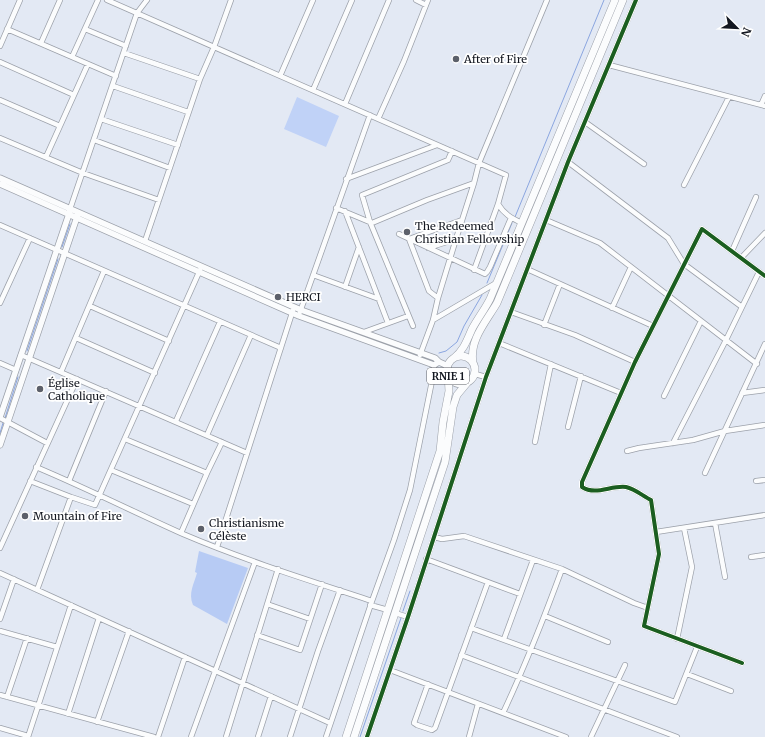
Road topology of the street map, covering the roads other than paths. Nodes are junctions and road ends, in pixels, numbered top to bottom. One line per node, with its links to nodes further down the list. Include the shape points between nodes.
1 (60, 0): 19 (street)
2 (98, 0): 18 (street)
3 (107, 0): 16 (street)
4 (147, 0): 16 (street)
5 (231, 0): 22 (street)
6 (313, 0): 29 (street)
7 (352, 0): 32 (street)
8 (389, 0): 37 (street)
9 (416, 0): 15 (street)
10 (547, 0): 53 (street)
11 (615, 0): 73 (highway, RNIE 1)
12 (623, 0): 50 (highway, RNIE 1)
13 (636, 0): 27 (street)
14 (18, 1): 17 (street)
15 (427, 2): 42 (street)
16 (137, 13): 21 (street); 22 (street)
17 (7, 29): 19 (street); 20 (street)
18 (85, 29): 21 (street); 24 (street)
19 (41, 43): 24 (street)
20 (0, 46)
21 (126, 46): 23 (street)
22 (214, 47): 29 (street); 30 (street)
23 (124, 53): 28 (street); 30 (street)
24 (72, 57): 26 (street)
25 (0, 62): 33 (street)
26 (88, 64): 28 (street); 33 (street)
27 (609, 65): 34 (street); 43 (street)
28 (116, 76): 31 (street)
29 (280, 76): 32 (street)
30 (200, 79): 39 (street)
31 (113, 86): 39 (street); 41 (street)
32 (313, 90): 37 (street)
33 (74, 95): 44 (street)
34 (729, 96): 38 (street); 61 (street)
35 (765, 96): 38 (street)
36 (0, 100): 44 (street)
37 (345, 104): 40 (street)
38 (763, 106)
39 (188, 112): 47 (street)
40 (370, 115): 42 (street); 58 (street)
41 (101, 119): 46 (street); 47 (street)
42 (378, 119): 48 (street)
43 (585, 122): 52 (street); 54 (street)
44 (60, 126): 51 (street)
45 (0, 138): 51 (street)
46 (94, 140): 55 (street); 56 (street)
47 (178, 145): 55 (street)
48 (437, 145): 49 (street); 58 (street)
49 (452, 151): 53 (street); 72 (street, via 448,160 362,194)
50 (558, 156): 52 (street); 134 (highway, RNIE 1, via 497,303 476,337 472,352)
51 (46, 158): 56 (street)
52 (568, 161): 71 (street); 88 (street, via 668,238)
53 (479, 163): 60 (street); 64 (street, via 506,175)
54 (644, 164)
55 (170, 168): 63 (street)
56 (83, 173): 63 (street); 67 (street)
57 (0, 178): 67 (street)
58 (346, 179): 65 (street)
59 (0, 184): 67 (street)
60 (474, 184): 70 (street); 72 (street)
61 (684, 185)
62 (756, 197): 84 (street)
63 (159, 200): 80 (street)
64 (498, 204): 69 (street); 92 (street)
65 (336, 208): 66 (street); 95 (street)
66 (345, 211): 72 (street); 81 (street)
67 (69, 212): 68 (street); 83 (street)
68 (78, 215): 80 (street); 85 (street); 90 (street)
69 (511, 218): 73 (street); 92 (street, via 487,272 485,274)
70 (462, 220): 78 (street); 79 (street)
71 (546, 220): 89 (street, via 600,243); 91 (street)
72 (370, 222): 111 (street)
73 (522, 223): 97 (highway, RNIE 1)
74 (0, 225): 77 (street)
75 (765, 233): 87 (street)
76 (398, 234): 78 (street)
77 (30, 238): 83 (street); 103 (street)
78 (409, 239): 82 (street); 101 (street, via 429,290)
79 (456, 239): 82 (street); 86 (street)
80 (145, 241): 90 (street)
81 (359, 247): 99 (street); 102 (street)
82 (428, 248): 86 (street)
83 (56, 250): 85 (street); 127 (street)
84 (732, 251): 87 (street); 88 (street, via 702,229)
85 (65, 254): 93 (street); 129 (street)
86 (450, 258): 92 (street); 101 (street)
87 (740, 258): 94 (street)
88 (684, 264): 100 (street); 106 (street)
89 (632, 267): 100 (street); 107 (street)
90 (201, 269): 105 (street); 108 (street)
91 (527, 269): 98 (street); 109 (street)
92 (474, 270)
93 (104, 271): 104 (street); 105 (street)
94 (759, 272): 96 (street); 106 (street)
95 (313, 275): 99 (street); 110 (street)
96 (765, 276)
97 (497, 282): 112 (street); 130 (highway, RNIE 1, via 465,346)
98 (560, 284): 107 (street); 116 (street)
99 (345, 286): 102 (street)
100 (668, 295): 113 (street); 118 (street)
101 (438, 298): 112 (street)
102 (379, 299): 115 (street)
103 (0, 303)
104 (90, 306): 121 (street); 123 (street)
105 (184, 306): 114 (street); 123 (street)
106 (742, 307): 122 (street)
107 (612, 308): 118 (street)
108 (293, 310): 110 (street); 126 (street)
109 (511, 312): 116 (street); 124 (street)
110 (300, 313): 119 (street); 128 (street)
111 (408, 316): 115 (street); 117 (street)
112 (433, 320): 128 (street)
113 (701, 321): 122 (street); 151 (street)
114 (220, 322): 120 (street); 155 (street)
115 (388, 323): 119 (street)
116 (544, 325): 131 (street, via 575,335)
117 (413, 326)
118 (653, 326): 131 (street)
119 (364, 332): 128 (street)
120 (251, 335): 126 (street); 160 (street)
121 (76, 338): 139 (street); 140 (street)
122 (726, 340): 136 (street); 165 (street)
123 (169, 341): 140 (street)
124 (499, 343): 135 (street); 144 (street)
125 (765, 344): 136 (street)
126 (281, 348): 168 (street)
127 (21, 355): 129 (street); 138 (street)
128 (420, 356): 133 (street)
129 (29, 358): 139 (street); 156 (street)
130 (454, 358): 134 (highway, RNIE 1, via 464,357); 137 (highway, RNIE 1)
131 (635, 362): 149 (street)
132 (0, 363): 138 (street)
133 (436, 363): 137 (street); 203 (street, via 410,490)
134 (473, 363): 142 (highway, RNIE 1)
135 (551, 364): 143 (street); 164 (street)
136 (757, 364): 150 (street)
137 (448, 366): 141 (highway, RNIE 1)
138 (16, 370): 152 (street)
139 (61, 372): 145 (street)
140 (155, 372): 153 (street)
141 (448, 374): 146 (highway, RNIE 1, via 456,383); 207 (highway, RNIE 1, via 449,391 440,451)
142 (475, 374): 144 (street); 146 (highway, RNIE 1)
143 (580, 376): 149 (street); 158 (street)
144 (486, 377): 185 (street)
145 (77, 379): 148 (street); 162 (street)
146 (467, 383): 207 (highway, RNIE 1, via 457,395 453,407 445,462)
147 (765, 390): 150 (street)
148 (106, 391): 153 (street); 175 (street)
149 (621, 393): 183 (street, via 585,474 582,487 596,491 624,487 651,500)
150 (742, 393): 159 (street)
151 (664, 396)
152 (2, 404): 154 (street)
153 (140, 406): 155 (street); 161 (street)
154 (0, 418): 156 (street)
155 (176, 421): 160 (street)
156 (8, 422): 162 (street); 166 (street)
157 (765, 424): 159 (street)
158 (568, 427)
159 (725, 431): 165 (street); 172 (street)
160 (207, 435): 163 (street)
161 (125, 439): 170 (street); 171 (street)
162 (47, 442): 169 (street)
163 (222, 442): 168 (street); 171 (street)
164 (535, 442)
165 (673, 443): 167 (street)
166 (0, 444)
167 (627, 451)
168 (247, 453): 186 (street)
169 (36, 468): 174 (street); 175 (street)
170 (111, 470): 177 (street); 179 (street)
171 (207, 473): 179 (street)
172 (705, 473)
173 (765, 480): 176 (street)
174 (30, 481): 178 (street); 187 (street)
175 (69, 481): 177 (street)
176 (756, 482)
177 (100, 495): 178 (street, via 96,505); 184 (street)
178 (71, 497): 200 (street)
179 (193, 504): 184 (street)
180 (765, 515): 181 (street)
181 (715, 523): 182 (street); 196 (street)
182 (684, 528): 183 (street); 219 (street, via 692,567)
183 (656, 532): 206 (street, via 659,554)
184 (181, 533): 186 (street)
185 (434, 537): 190 (street); 191 (street, via 442,539 464,536)
186 (217, 547): 192 (street)
187 (0, 548)
188 (765, 555): 189 (street)
189 (751, 558)
190 (426, 559): 198 (street); 209 (street)
191 (533, 560): 194 (street); 202 (street)
192 (255, 562): 193 (street); 228 (street)
193 (278, 569): 199 (street); 204 (street)
194 (562, 569): 206 (street); 208 (street)
195 (0, 573): 197 (street)
196 (724, 577)
197 (14, 579): 200 (street); 212 (street)
198 (488, 582): 202 (street); 213 (street)
199 (322, 584): 201 (street); 211 (street)
200 (37, 590): 205 (street)
201 (340, 590): 203 (street); 242 (street)
202 (520, 594): 218 (street)
203 (371, 603): 207 (street); 247 (street)
204 (267, 604): 211 (street); 216 (street)
205 (71, 605): 210 (street); 221 (street)
206 (648, 608): 219 (street, via 644,626)
207 (392, 612): 209 (street); 257 (highway, RNIE 1); 258 (highway, RNIE 1)
208 (545, 616): 220 (street); 223 (street)
209 (408, 617): 229 (street)
210 (99, 618): 215 (street); 245 (street)
211 (310, 618): 216 (street, via 300,650)
212 (0, 619)
213 (471, 628): 218 (street); 224 (street)
214 (0, 631): 217 (street)
215 (129, 631): 225 (street); 246 (street)
216 (257, 635): 233 (street)
217 (26, 638): 221 (street); 239 (street)
218 (504, 639): 223 (street)
219 (678, 639): 222 (street)
220 (608, 642)
221 (57, 647): 241 (street)
222 (698, 647): 226 (street); 230 (street)
223 (531, 649): 231 (street); 232 (street)
224 (461, 655): 231 (street); 236 (street)
225 (185, 657): 228 (street); 251 (street)
226 (742, 663)
227 (625, 665): 232 (street)
228 (215, 670): 233 (street); 252 (street)
229 (390, 670): 234 (street); 259 (street)
230 (686, 674): 232 (street, via 675,702); 235 (street)
231 (520, 677): 243 (street); 244 (street)
232 (618, 681): 243 (street)
233 (242, 683): 238 (street); 253 (street)
234 (428, 684): 236 (street); 236 (street, via 414,723 417,725 430,730 435,728)
235 (731, 690)
236 (447, 692): 240 (street)
237 (0, 695): 239 (street)
238 (271, 696): 242 (street); 254 (street)
239 (7, 697): 241 (street)
240 (478, 704): 244 (street); 260 (street)
241 (38, 706): 245 (street); 249 (street)
242 (299, 709): 247 (street); 255 (street)
243 (604, 710): 262 (street); 263 (street)
244 (503, 713): 261 (street)
245 (68, 714): 246 (street)
246 (97, 722): 250 (street)
247 (330, 723): 256 (street)
248 (0, 728): 249 (street)
249 (28, 736)
250 (154, 737)
251 (158, 737)
252 (191, 737)
253 (226, 737)
254 (258, 737)
255 (290, 737)
256 (326, 737)
257 (346, 737)
258 (354, 737)
259 (367, 737)
260 (468, 737)
261 (566, 737)
262 (591, 737)
263 (677, 737)

